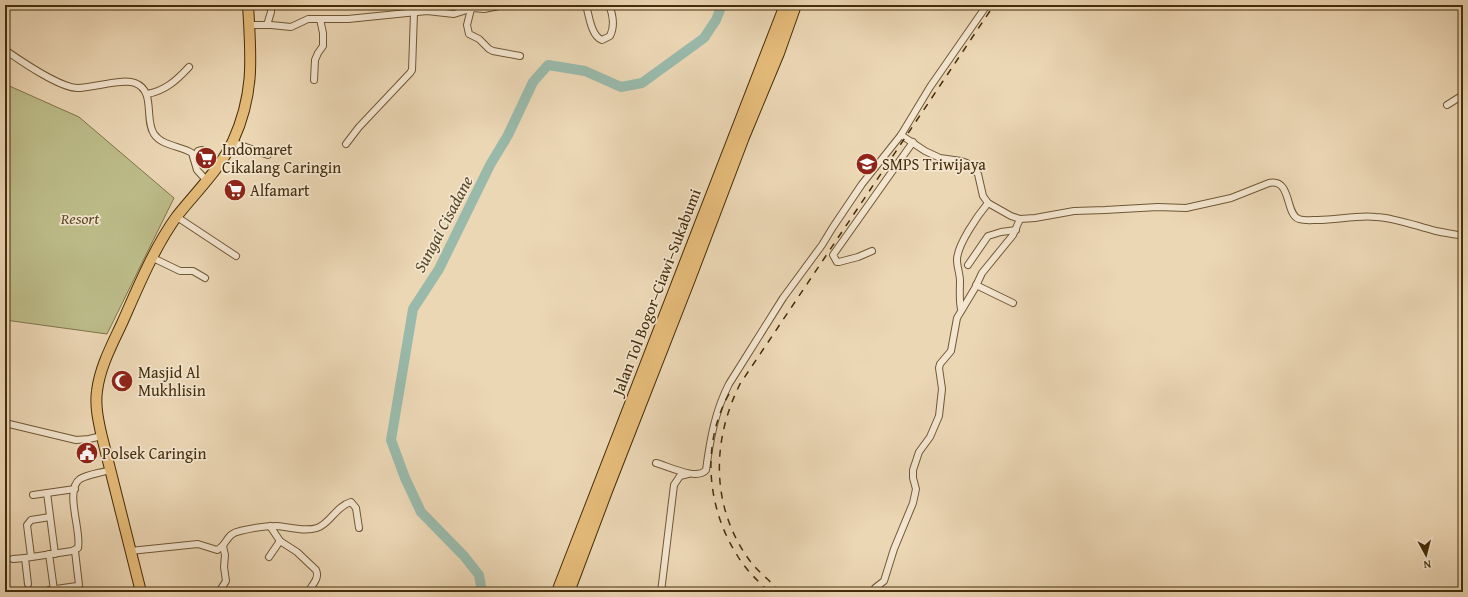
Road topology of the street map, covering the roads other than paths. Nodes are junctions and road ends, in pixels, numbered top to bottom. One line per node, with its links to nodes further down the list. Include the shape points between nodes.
1 (248, 5): 12 (highway)
2 (271, 5): 13 (street)
3 (504, 5): 9 (street, via 484,9)
4 (586, 5): 5 (street, via 594,32 602,40 610,36 612,29 613,17)
5 (609, 5)
6 (786, 5): 65 (highway, Jalan Tol Bogor–Ciawi–Sukabumi)
7 (796, 5): 66 (highway, Jalan Tol Bogor–Ciawi–Sukabumi)
8 (987, 5): 21 (street)
9 (471, 8): 10 (street, via 454,14); 15 (street, via 467,25 469,34 493,51)
10 (414, 12): 11 (street, via 348,19); 24 (street, via 412,70 358,127)
11 (320, 19): 13 (street, via 306,20 291,27); 17 (street, via 323,46 315,60)
12 (249, 25): 13 (street); 22 (highway, via 251,60 248,95)
13 (267, 25)
14 (5, 50): 18 (street, via 34,69 70,87 127,82 138,85)
15 (520, 56)
16 (189, 67): 18 (street, via 167,87)
17 (314, 80)
18 (147, 94): 27 (street, via 154,134 162,141 190,152)
19 (1463, 95): 20 (street)
20 (1446, 105)
21 (900, 135): 23 (street); 46 (street, via 862,184 783,298 729,384 715,420 705,472)
22 (232, 142): 26 (street); 28 (highway)
23 (913, 142): 29 (street, via 940,158 961,161 970,166 978,174); 34 (street, via 833,255 839,262)
24 (346, 144)
25 (202, 150): 27 (street, via 198,151)
26 (268, 155)
27 (194, 158): 28 (street, via 197,170)
28 (207, 180): 30 (highway)
29 (988, 204): 31 (street); 41 (street, via 961,245 958,254 959,296)
30 (177, 217): 35 (street); 36 (highway)
31 (1020, 218): 32 (street); 33 (street, via 1074,211 1186,208 1231,198 1275,182 1282,187 1293,215 1301,220 1377,217)
32 (1016, 230): 37 (street, via 988,236); 39 (street)
33 (1463, 236)
34 (872, 251)
35 (236, 256)
36 (153, 258): 38 (street, via 180,271 193,271); 43 (highway, via 100,375 96,402)
37 (968, 265)
38 (205, 278)
39 (976, 285): 40 (street); 41 (street)
40 (1013, 303)
41 (962, 309): 68 (street, via 956,321 951,351 939,368 942,389 939,416 930,437 919,452 913,470 916,489 913,503 885,579)
42 (5, 423): 43 (street, via 76,440)
43 (102, 436): 45 (highway)
44 (656, 463): 46 (street)
45 (110, 470): 47 (street, via 82,478); 56 (highway)
46 (688, 474): 67 (street, via 680,476 674,485)
47 (75, 489): 48 (street); 55 (street, via 74,509 79,544)
48 (47, 493): 49 (street); 50 (street)
49 (34, 495)
50 (50, 517): 57 (street); 58 (street, via 31,520 27,525)
51 (270, 526): 52 (street, via 317,528 343,505 351,502 356,508); 53 (street); 54 (street, via 235,532 228,537)
52 (359, 528)
53 (280, 541): 59 (street); 64 (street, via 297,552 316,570 317,577)
54 (223, 546): 56 (street, via 215,550 195,544); 63 (street, via 226,581)
55 (75, 551): 57 (street); 57 (street, via 78,585 52,590)
56 (130, 551): 62 (highway)
57 (52, 554): 58 (street)
58 (28, 557): 60 (street); 61 (street)
59 (269, 557)
60 (13, 559)
61 (28, 584)
62 (141, 592)
63 (219, 592)
64 (308, 592)
65 (558, 592)
66 (568, 592)
67 (661, 592)
68 (874, 592)

